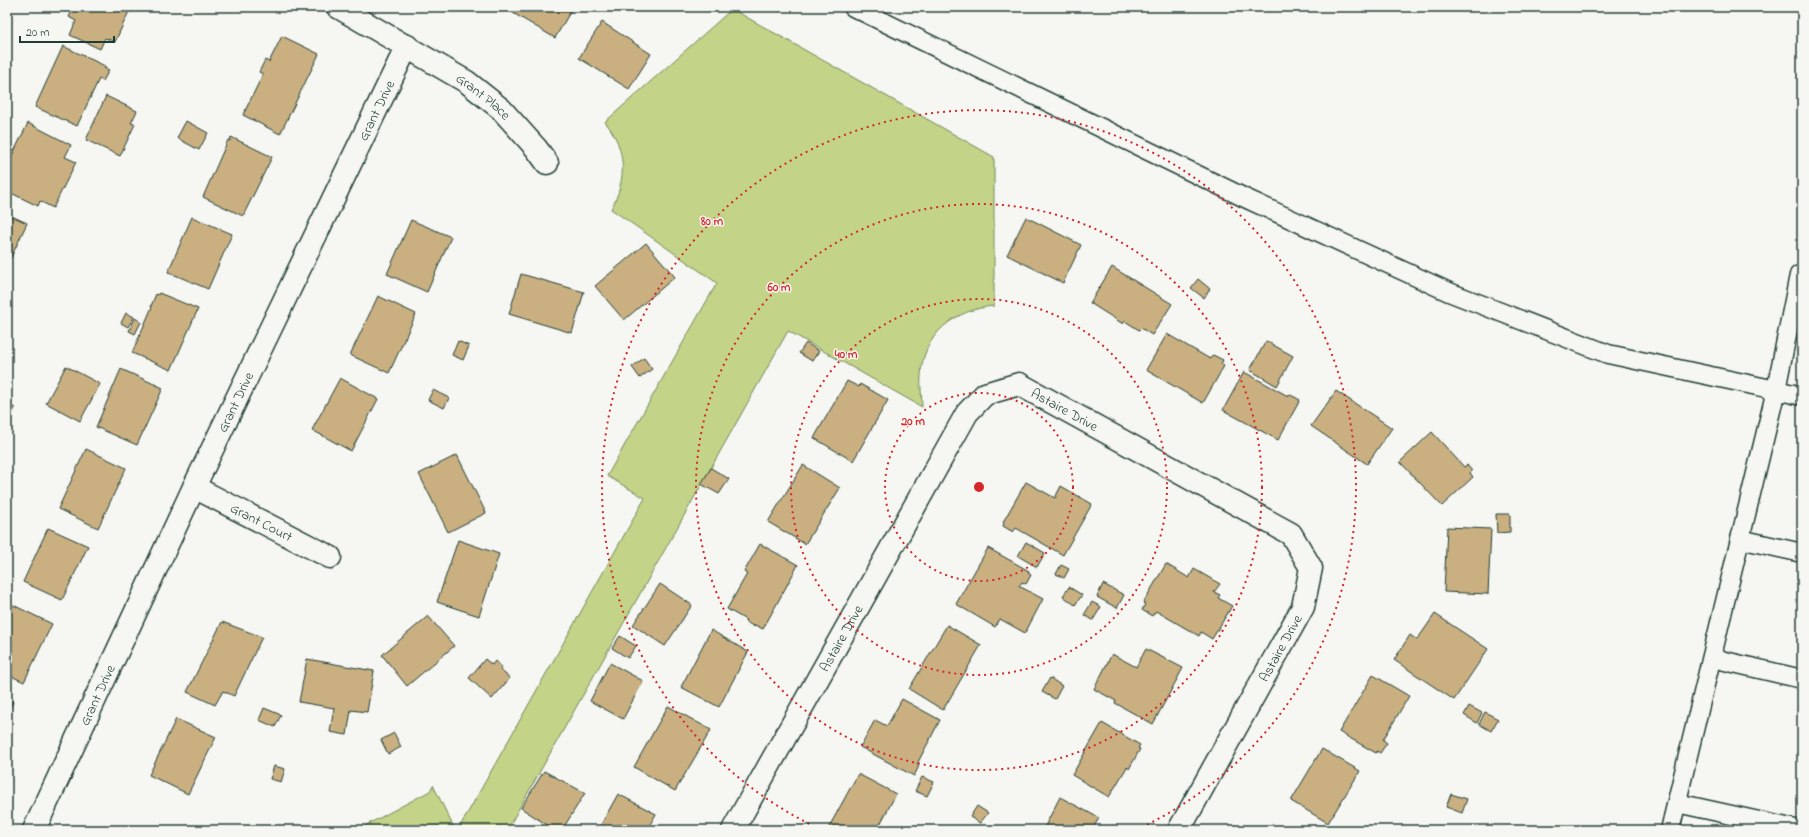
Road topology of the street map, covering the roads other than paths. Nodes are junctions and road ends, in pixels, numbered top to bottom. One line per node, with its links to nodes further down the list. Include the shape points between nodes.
1 (338, 7): 3 (street)
2 (853, 7): 6 (lane, via 1245,198 1449,292 1608,354)
3 (406, 46): 4 (street, Grant Place, via 467,82 501,109); 8 (street, Grant Drive)
4 (547, 163)
5 (1802, 276): 6 (lane, via 1799,275)
6 (1776, 390): 7 (lane); 9 (lane)
7 (1802, 396)
8 (194, 487): 11 (street, Grant Court); 15 (street, Grant Drive)
9 (1740, 539): 10 (lane); 12 (lane)
10 (1802, 553)
11 (330, 557)
12 (1712, 658): 13 (lane); 14 (lane)
13 (1802, 679)
14 (1677, 803): 18 (lane); 19 (lane)
15 (34, 830)
16 (733, 830): 17 (street, Astaire Drive, via 967,413 985,394 1019,384 1291,534 1311,568 1303,607)
17 (1180, 830)
18 (1670, 830)
19 (1800, 830)

